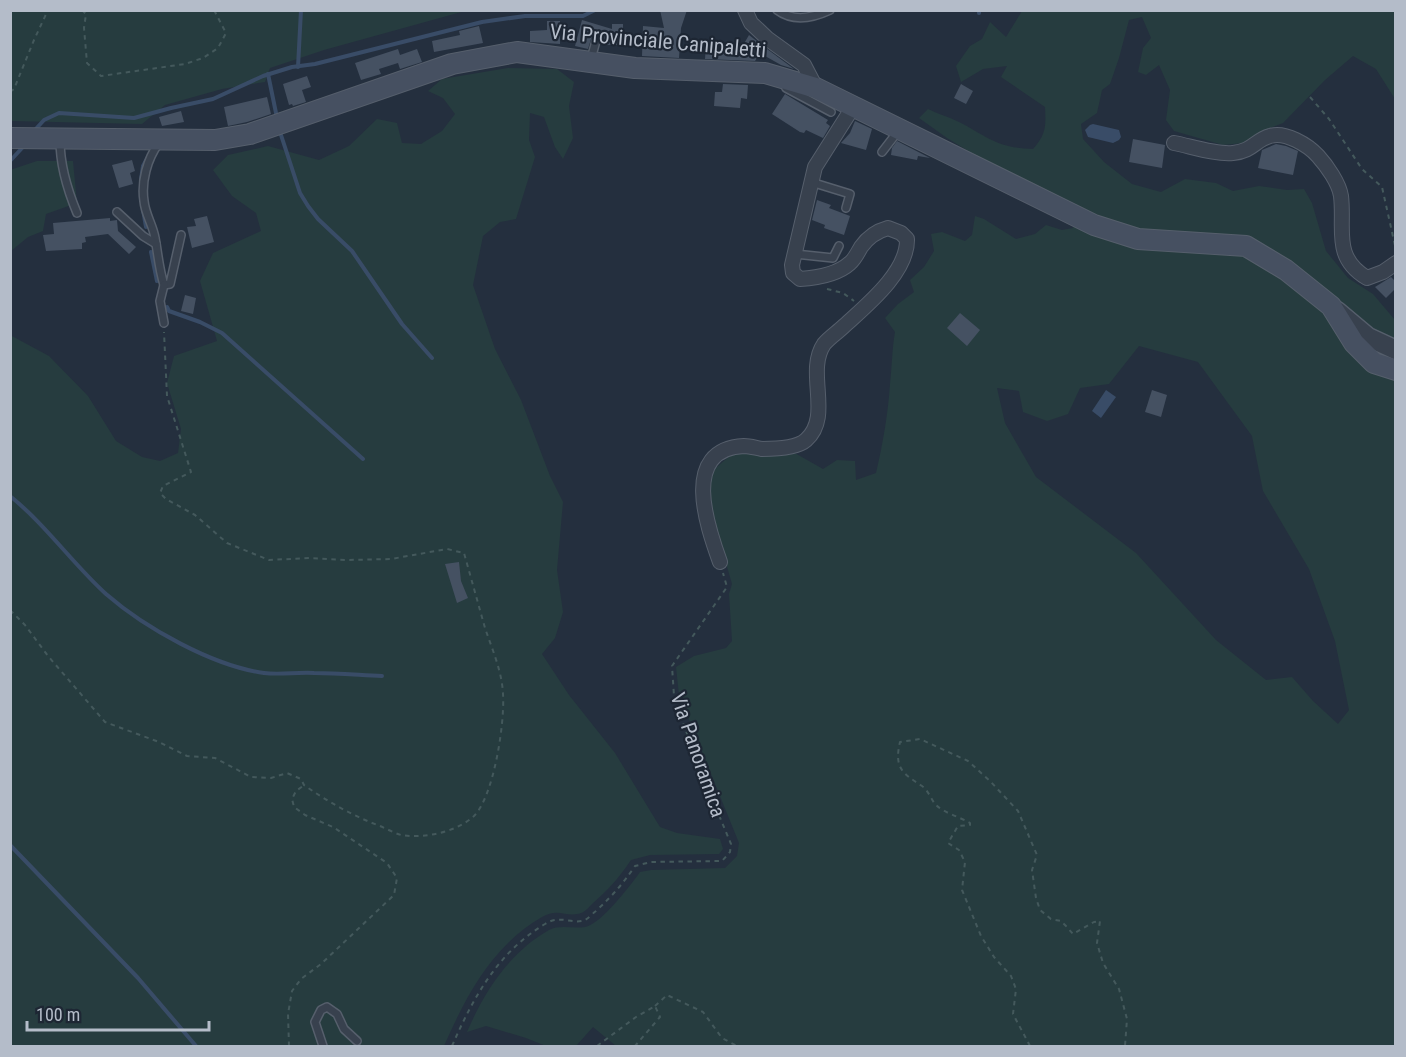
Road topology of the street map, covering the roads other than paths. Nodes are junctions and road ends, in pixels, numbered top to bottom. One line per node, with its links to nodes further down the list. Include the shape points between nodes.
1 (745, 10): 7 (street, via 751,23 768,39 804,65)
2 (777, 10): 3 (lane, via 795,17 816,17)
3 (830, 10)
4 (596, 41): 5 (lane)
5 (590, 62): 6 (main road, Via Provinciale Canipaletti, via 635,68); 14 (main road, Via Provinciale Canipaletti, via 517,52 452,64 250,134 215,140)
6 (756, 72): 7 (main road, Via Provinciale Canipaletti); 9 (lane)
7 (816, 88): 8 (main road, Via Provinciale Canipaletti)
8 (853, 107): 11 (main road, Via Provinciale Canipaletti); 17 (street, via 815,167)
9 (831, 112)
10 (10, 130): 13 (street)
11 (900, 130): 16 (lane); 27 (main road, Via Provinciale Canipaletti, via 1094,225 1138,239 1246,246 1286,270)
12 (10, 138): 13 (main road, Via Provinciale Canipaletti)
13 (51, 138): 14 (main road, Via Provinciale Canipaletti); 20 (lane)
14 (161, 139): 22 (lane, via 145,174 144,202)
15 (1174, 143): 25 (street, via 1229,153 1246,151 1270,135 1294,138 1318,155 1341,194 1343,252 1356,272 1366,278)
16 (882, 152)
17 (811, 182): 18 (lane, via 850,194); 24 (street)
18 (846, 208)
19 (117, 212): 22 (lane)
20 (77, 213)
21 (182, 235): 26 (lane, via 170,284)
22 (156, 244): 26 (lane)
23 (839, 246): 24 (lane, via 833,258)
24 (795, 254): 31 (street, via 793,273 800,279 810,279 840,270 878,231 888,228 907,239 907,249 894,274 819,352 818,411 814,430 805,441 794,446 727,450 714,458 705,471 704,504)
25 (1395, 263)
26 (164, 285): 28 (lane, via 160,301)
27 (1331, 306): 29 (street, via 1368,337); 30 (main road, Via Provinciale Canipaletti, via 1354,343 1374,363)
28 (164, 323)
29 (1395, 350)
30 (1395, 370)
31 (720, 562)
32 (357, 1041): 33 (lane, via 327,1007 315,1022)
33 (323, 1047)

